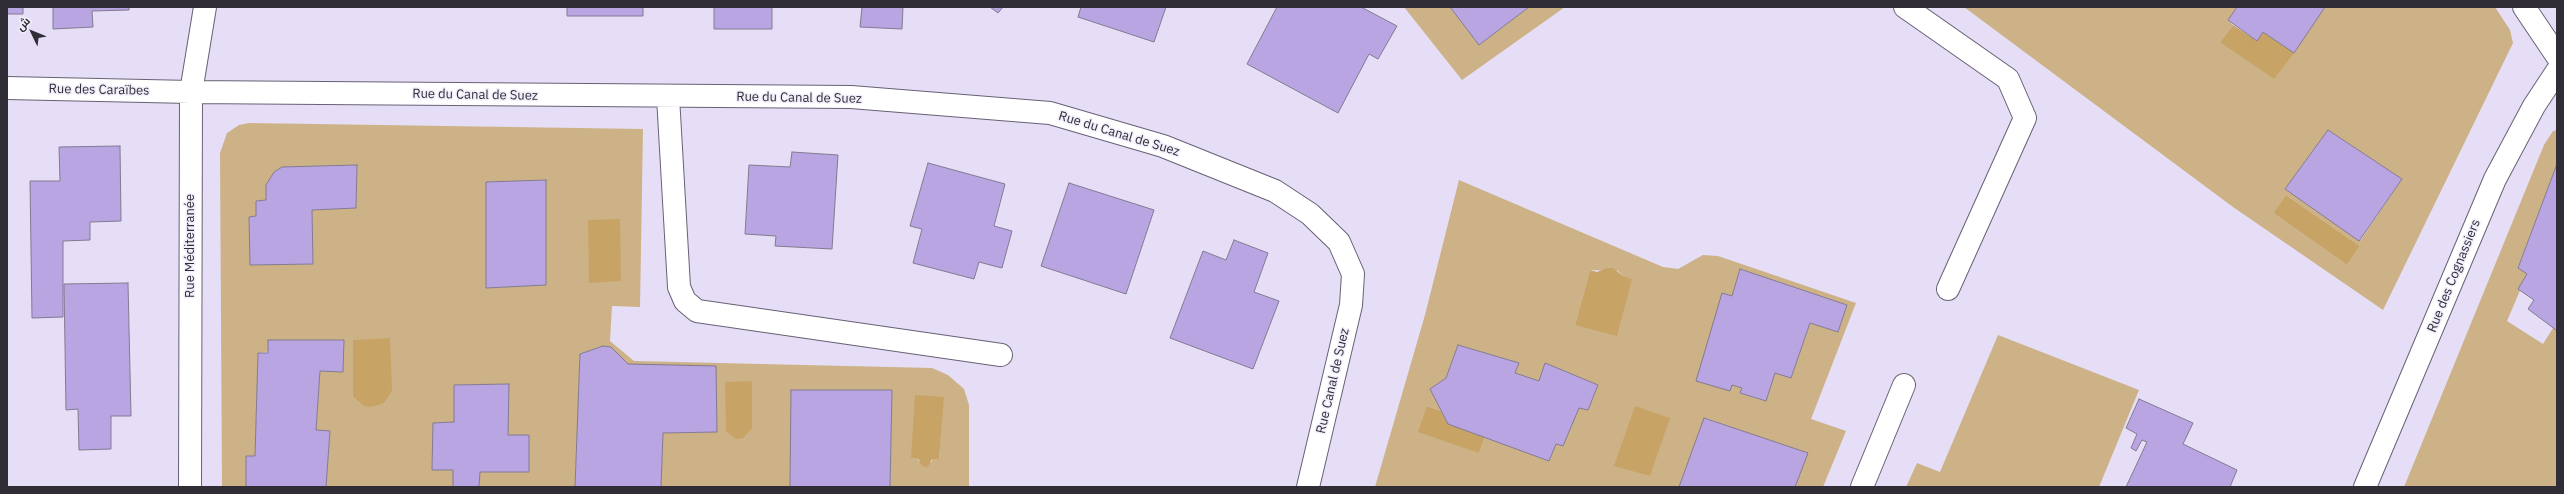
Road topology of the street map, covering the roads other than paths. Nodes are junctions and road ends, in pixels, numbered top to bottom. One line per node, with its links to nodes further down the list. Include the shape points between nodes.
1 (205, 7): 7 (street, Rue Méditerranée)
2 (1904, 7): 10 (street, via 2008,79 2026,118)
3 (2524, 7): 4 (street)
4 (2557, 56)
5 (2557, 71): 16 (street, Rue des Cognassiers, via 2534,106 2495,179)
6 (7, 88): 7 (street, Rue des Caraïbes)
7 (191, 92): 8 (street, Rue du Canal de Suez); 13 (street, Rue Méditerranée)
8 (668, 97): 9 (street, Rue du Canal de Suez, via 851,97 1050,113 1163,146 1276,191 1310,214 1339,242); 11 (street, via 679,287 685,301 697,311)
9 (1353, 274): 14 (street, Rue Canal de Suez, via 1351,305)
10 (1948, 289)
11 (1001, 355)
12 (1904, 385): 15 (street)
13 (190, 487)
14 (1308, 487)
15 (1862, 487)
16 (2364, 487)

